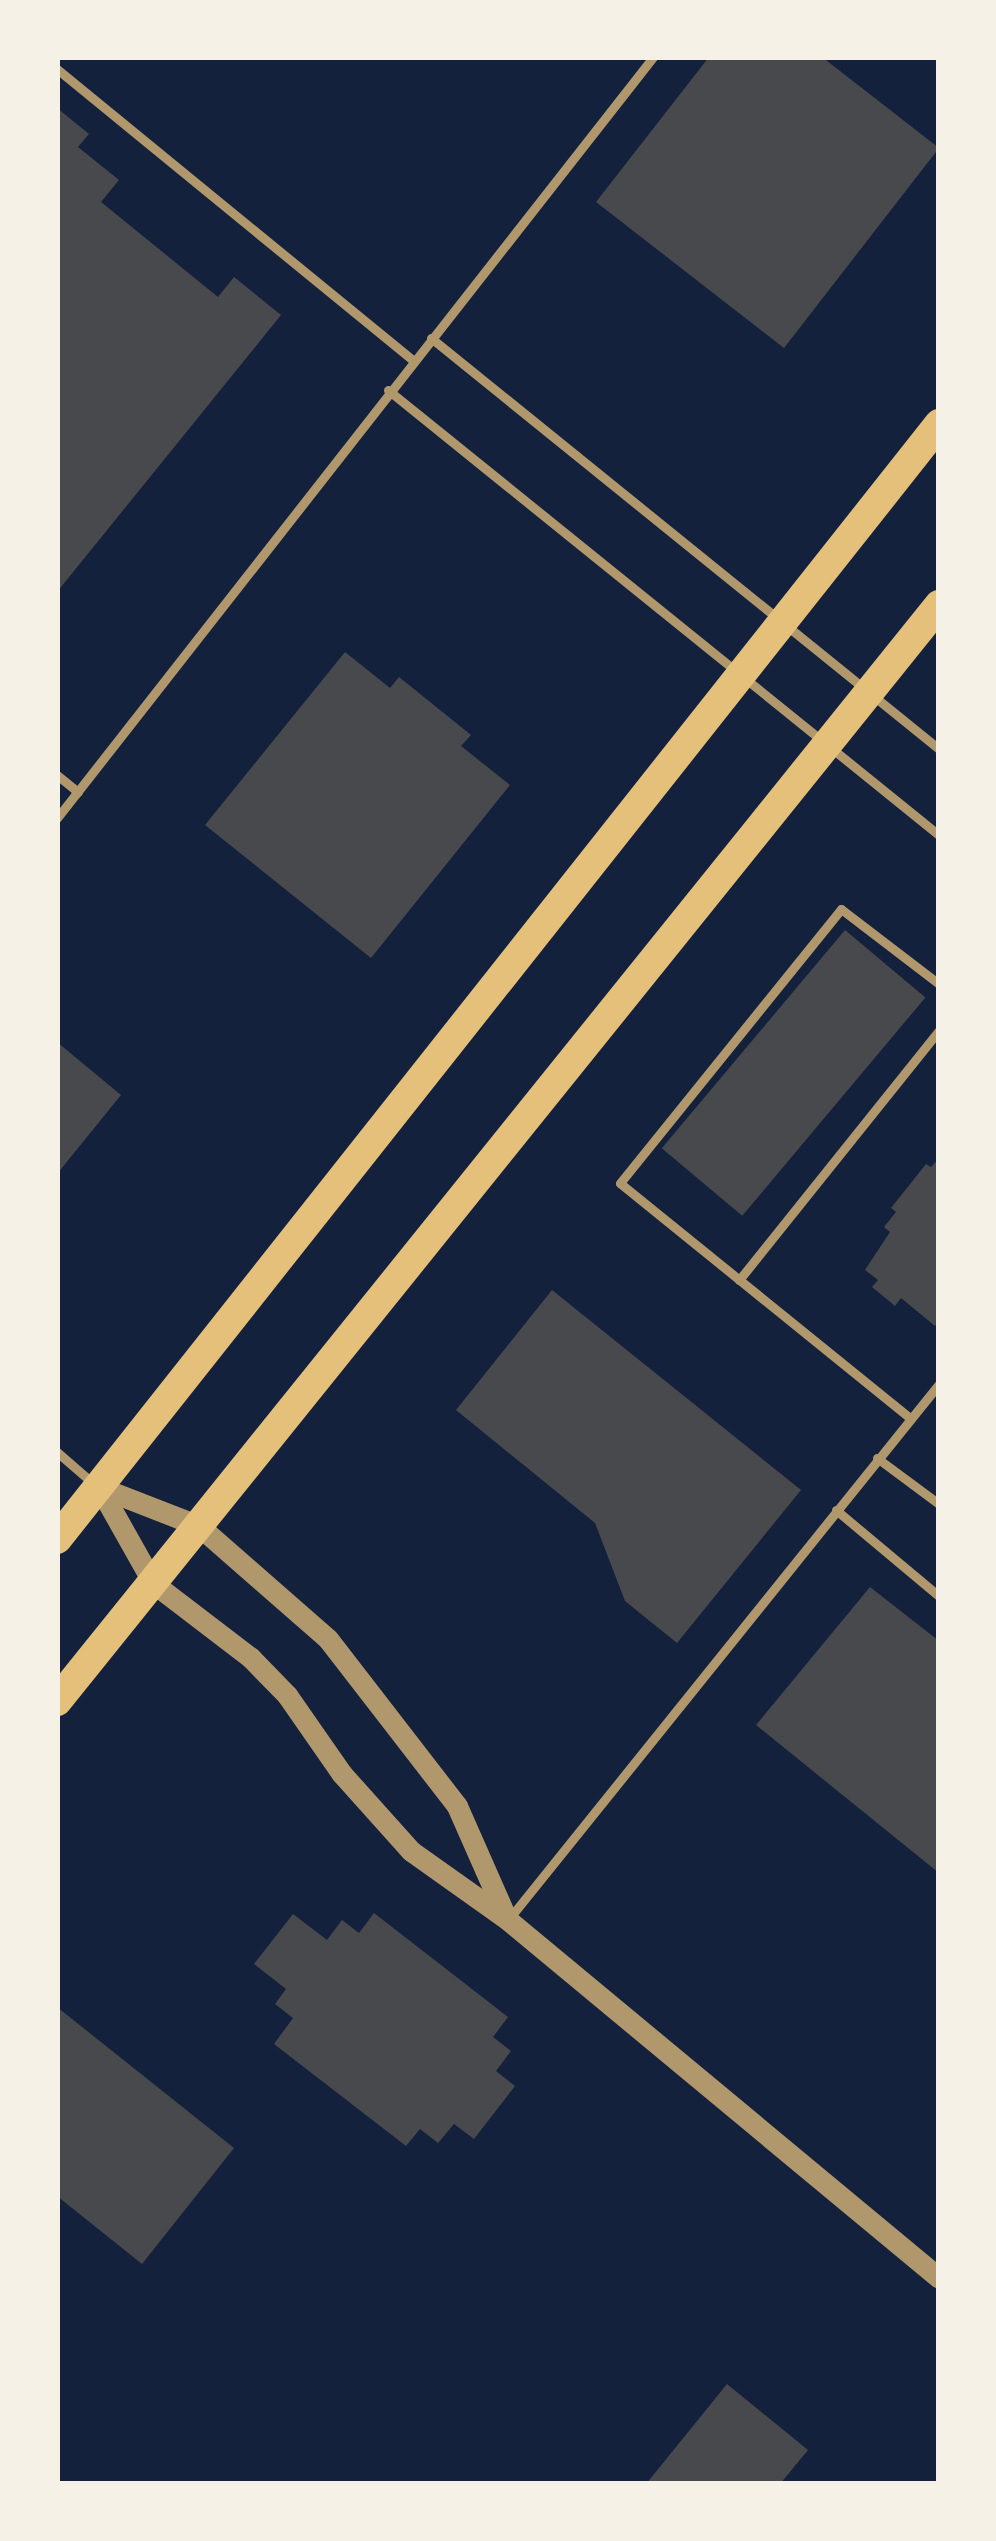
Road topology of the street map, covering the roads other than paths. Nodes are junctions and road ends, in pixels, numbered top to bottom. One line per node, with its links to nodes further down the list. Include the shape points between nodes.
1 (653, 57): 3 (lane)
2 (57, 69): 4 (lane)
3 (431, 338): 4 (lane); 8 (lane)
4 (413, 361): 5 (lane)
5 (388, 390): 9 (lane); 14 (lane)
6 (939, 424): 8 (main road)
7 (939, 605): 10 (main road)
8 (781, 622): 9 (main road); 10 (lane)
9 (738, 675): 11 (lane); 24 (main road)
10 (869, 693): 11 (main road); 12 (lane)
11 (827, 746): 16 (lane); 27 (main road)
12 (939, 749)
13 (57, 775): 14 (lane)
14 (78, 792): 15 (lane)
15 (57, 818)
16 (939, 835)
17 (939, 984): 19 (lane, via 841,909 620,1184)
18 (939, 1030): 19 (lane)
19 (739, 1280): 21 (lane)
20 (939, 1384): 21 (lane)
21 (910, 1418): 23 (lane)
22 (57, 1452): 24 (lane)
23 (877, 1458): 25 (lane); 26 (lane)
24 (99, 1487): 27 (street); 28 (main road); 29 (street)
25 (939, 1504)
26 (836, 1510): 30 (lane); 32 (lane)
27 (199, 1526): 29 (main road); 32 (street, via 328,1639 364,1684 457,1806)
28 (57, 1539)
29 (153, 1583): 31 (main road); 32 (street, via 287,1695 342,1774 411,1851)
30 (939, 1596)
31 (57, 1700)
32 (508, 1920): 33 (street)
33 (939, 2278)

